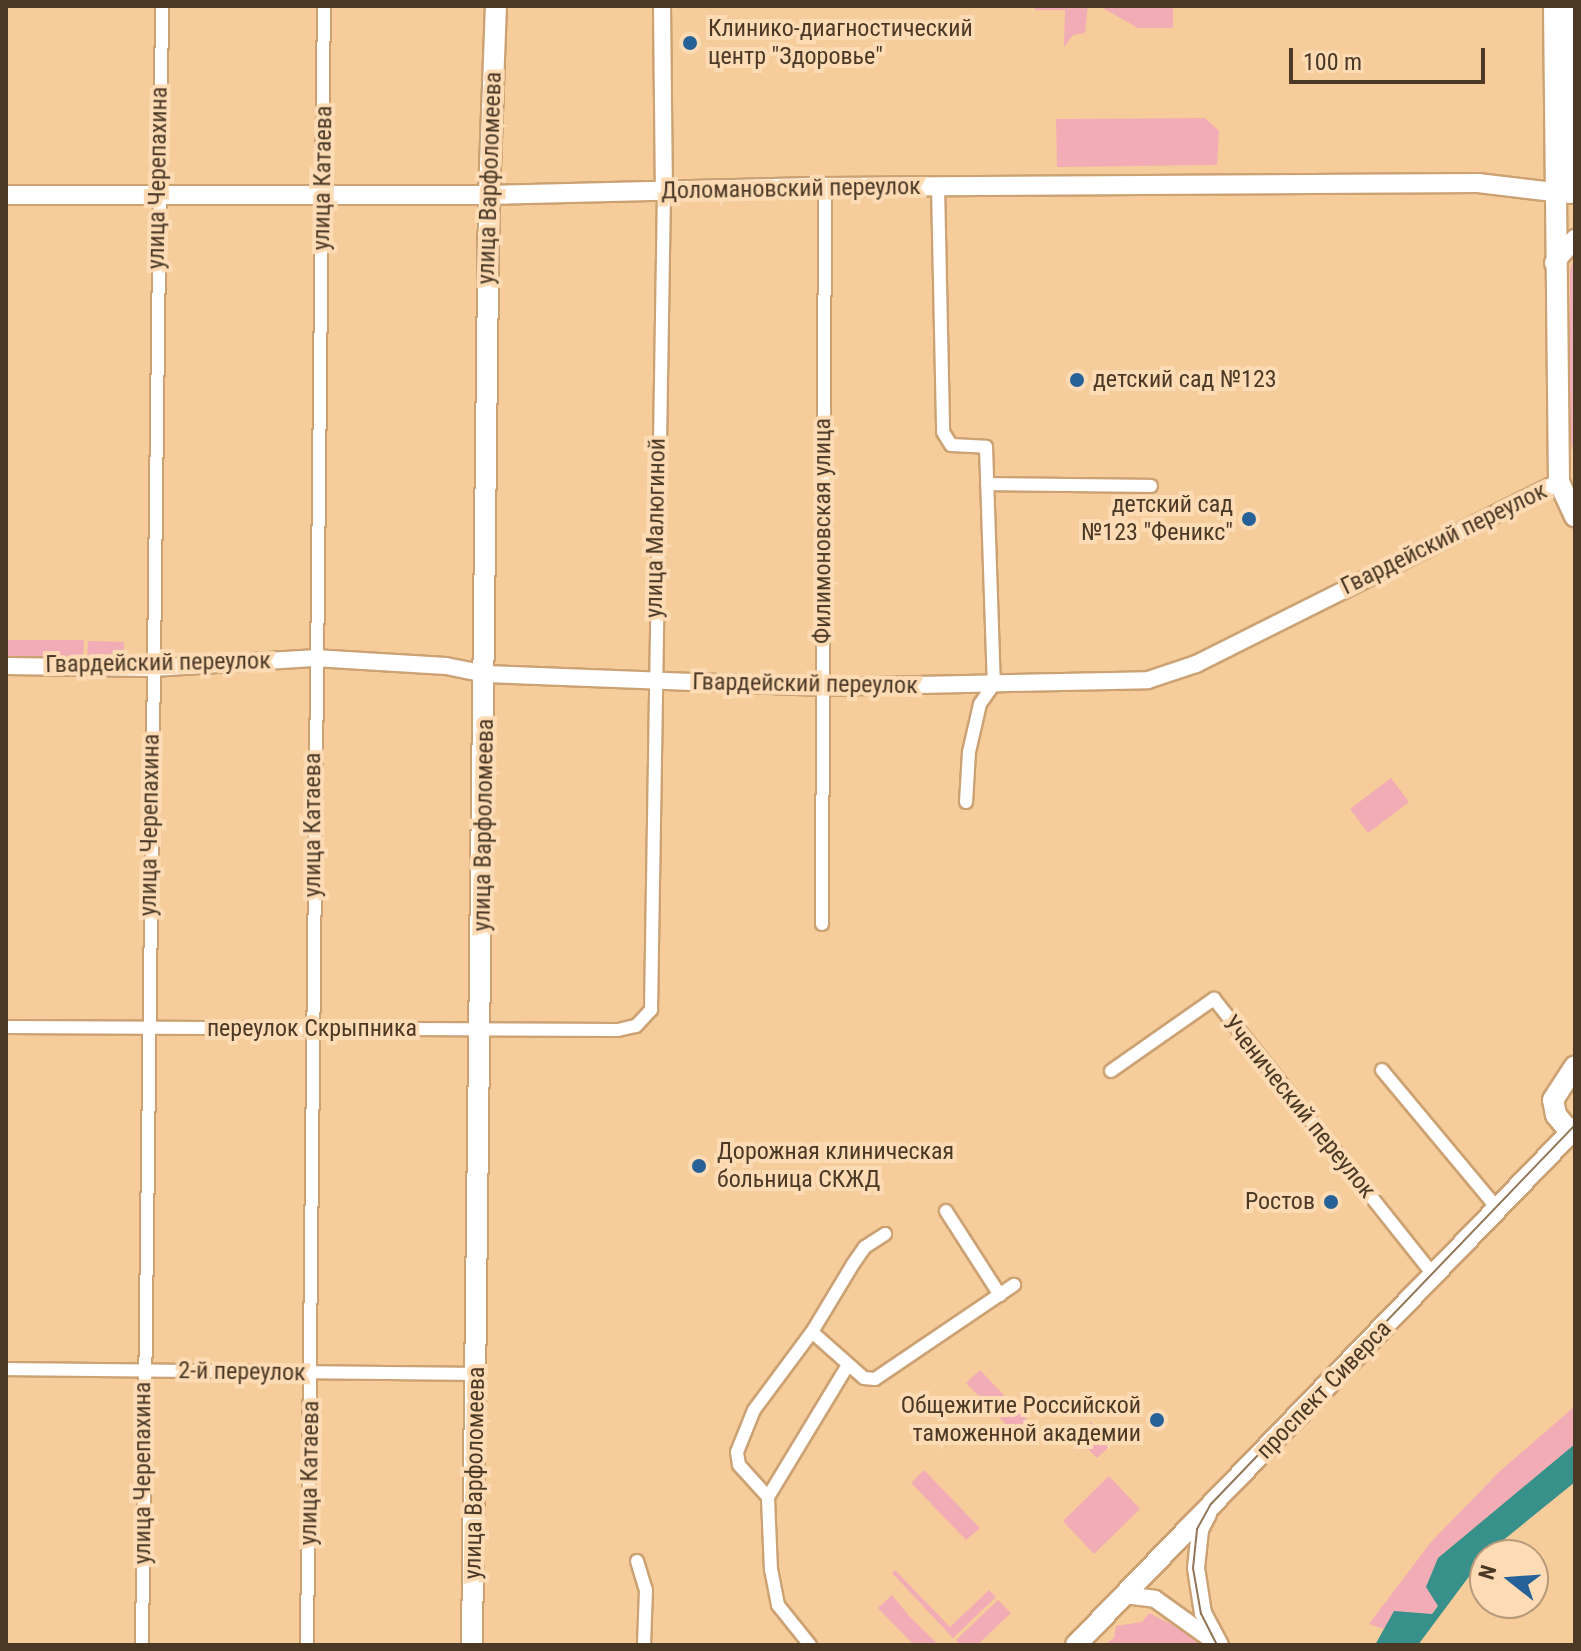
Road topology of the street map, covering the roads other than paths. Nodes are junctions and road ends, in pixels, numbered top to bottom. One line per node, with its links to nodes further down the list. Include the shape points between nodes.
1 (162, 6): 14 (street, улица Черепахина)
2 (324, 6): 12 (street, улица Катаева)
3 (496, 6): 15 (main road, улица Варфоломеева)
4 (662, 6): 11 (street, улица Малюгиной)
5 (1554, 6): 10 (main road)
6 (1571, 6): 9 (main road)
7 (938, 186): 8 (main road, Доломановский переулок); 10 (main road, Доломановский переулок, via 1478,183); 20 (street, via 943,432 951,445 986,447)
8 (825, 187): 11 (main road, Доломановский переулок); 29 (street, Филимоновская улица)
9 (1575, 187)
10 (1554, 191): 16 (main road, Доломановский переулок); 18 (main road)
11 (664, 192): 15 (main road, Доломановский переулок); 27 (street, улица Малюгиной)
12 (323, 194): 14 (main road, Доломановский переулок); 15 (main road, Доломановский переулок); 23 (street, улица Катаева)
13 (6, 195): 14 (main road, Доломановский переулок)
14 (158, 195): 25 (street, улица Черепахина)
15 (489, 195): 26 (main road, улица Варфоломеева)
16 (1575, 195)
17 (1575, 239): 18 (main road)
18 (1554, 263): 19 (main road)
19 (1559, 482): 22 (main road); 28 (street, Гвардейский переулок, via 1175,674 1148,680)
20 (987, 484): 21 (street); 28 (street)
21 (1151, 486)
22 (1575, 517)
23 (314, 658): 25 (street, Гвардейский переулок); 26 (street, Гвардейский переулок, via 446,666); 34 (street, улица Катаева)
24 (6, 666): 25 (street, Гвардейский переулок)
25 (152, 668): 33 (street, улица Черепахина)
26 (486, 674): 27 (street, Гвардейский переулок); 36 (main road, улица Варфоломеева)
27 (653, 681): 29 (street, Гвардейский переулок); 35 (street, улица Малюгиной, via 651,1010 636,1026)
28 (994, 684): 29 (street, Гвардейский переулок); 30 (street, via 980,704 969,752)
29 (822, 687): 31 (street, Филимоновская улица)
30 (966, 802)
31 (822, 924)
32 (6, 1027): 33 (street, переулок Скрыпника)
33 (147, 1028): 34 (street, переулок Скрыпника); 50 (street, улица Черепахина)
34 (311, 1028): 36 (street, переулок Скрыпника); 51 (street, улица Катаева)
35 (618, 1030): 36 (street, переулок Скрыпника)
36 (482, 1031): 52 (main road, улица Варфоломеева)
37 (1382, 1070): 41 (street)
38 (1573, 1070): 40 (main road, via 1553,1100 1556,1115)
39 (1111, 1071): 44 (street, Ученический переулок, via 1214,999)
40 (1574, 1131): 41 (main road, проспект Сиверса)
41 (1498, 1209): 44 (main road, проспект Сиверса)
42 (946, 1211): 46 (street)
43 (885, 1234): 47 (street, via 865,1247)
44 (1433, 1274): 54 (main road, проспект Сиверса)
45 (1014, 1285): 46 (street)
46 (1000, 1295): 48 (street, via 875,1379 866,1379)
47 (812, 1332): 48 (street); 53 (street, via 754,1410 740,1438 739,1465)
48 (848, 1365): 53 (street)
49 (6, 1369): 50 (street, 2-й переулок)
50 (144, 1371): 51 (street, 2-й переулок); 59 (street, улица Черепахина)
51 (311, 1372): 52 (street, 2-й переулок); 60 (street, улица Катаева)
52 (477, 1374): 61 (main road, улица Варфоломеева)
53 (768, 1497): 63 (street, via 778,1605)
54 (1213, 1506): 55 (main road, проспект Сиверса); 57 (street, via 1200,1530)
55 (1162, 1556): 57 (street, via 1180,1558); 58 (main road, проспект Сиверса)
56 (637, 1561): 62 (street, via 646,1590)
57 (1196, 1568): 65 (street, via 1203,1613)
58 (1124, 1595): 64 (main road, проспект Сиверса); 65 (street, via 1155,1599)
59 (142, 1645)
60 (307, 1645)
61 (472, 1645)
62 (644, 1645)
63 (810, 1645)
64 (1076, 1645)
65 (1218, 1645)

